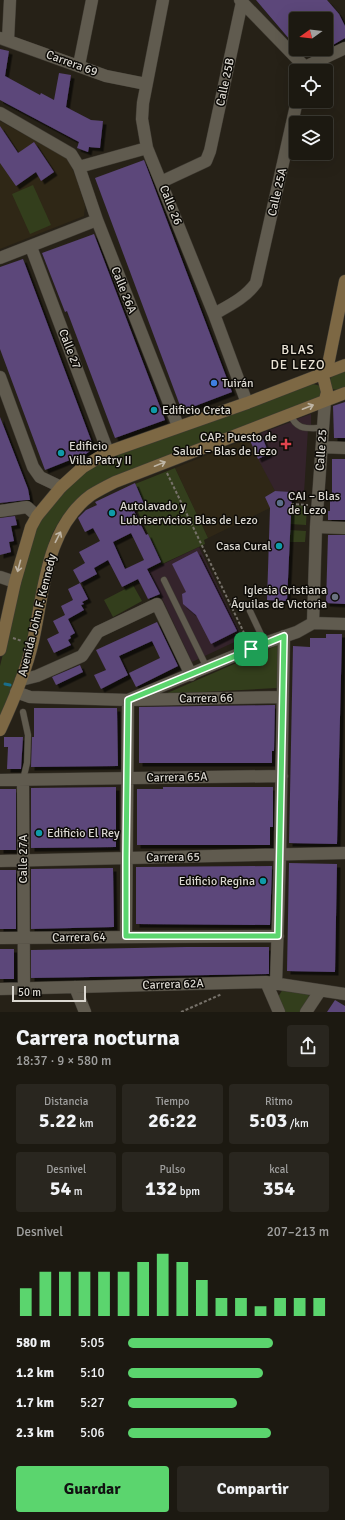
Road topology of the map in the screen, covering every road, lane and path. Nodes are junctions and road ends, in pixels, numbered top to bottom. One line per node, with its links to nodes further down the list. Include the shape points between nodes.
1 (10, 0): 5 (street)
2 (92, 0): 9 (street)
3 (163, 0): 10 (street, Calle 26)
4 (241, 1): 7 (street); 15 (street, Calle 25B, via 206,161)
5 (4, 39): 9 (street, Carrera 69)
6 (345, 48): 8 (street)
7 (299, 64)
8 (314, 64)
9 (79, 65): 10 (street, Carrera 69, via 116,78)
10 (146, 84): 13 (street, Calle 26, via 142,119)
11 (295, 108): 20 (street, Calle 25A, via 256,283 240,300)
12 (0, 113): 14 (street, Calle 26A, via 71,154)
13 (147, 148): 14 (street); 15 (street, Calle 26)
14 (79, 167): 16 (street, Calle 26A)
15 (162, 182): 20 (street, Calle 26)
16 (97, 220): 17 (street); 28 (street, Calle 26A)
17 (31, 247): 18 (street); 32 (street, Calle 27)
18 (0, 258)
19 (345, 281): 22 (street, Calle 25)
20 (214, 314): 26 (street, Calle 26)
21 (345, 365): 22 (street)
22 (325, 375): 25 (street, Calle 25); 26 (street)
23 (0, 377): 34 (street, via 33,467 40,477)
24 (345, 393): 25 (street, Avenida John F. Kennedy)
25 (326, 396): 27 (street, Avenida John F. Kennedy, one-way to 25); 29 (street, Calle 25)
26 (247, 403): 28 (street)
27 (290, 414): 29 (lane, via 293,421 301,427); 33 (street, Avenida John F. Kennedy)
28 (178, 426): 32 (street)
29 (322, 428): 30 (street, Calle 25)
30 (322, 447): 31 (street); 36 (street, Calle 25)
31 (345, 448)
32 (108, 452): 34 (street, via 83,467)
33 (162, 463): 51 (path); 55 (street, Avenida John F. Kennedy, one-way to 33, via 32,643 48,564 63,528 91,495)
34 (61, 487): 38 (street)
35 (291, 504): 36 (path)
36 (317, 505): 39 (street, Calle 25)
37 (0, 511): 38 (street, via 27,507)
38 (37, 516): 43 (street, one-way to 43, via 25,541)
39 (316, 527): 40 (street); 45 (street, Calle 25)
40 (345, 528)
41 (0, 578): 43 (street)
42 (164, 580): 53 (lane)
43 (15, 582): 52 (street)
44 (250, 611): 50 (lane)
45 (313, 623): 46 (street, Carrera 66); 47 (street, Carrera 66)
46 (345, 624)
47 (284, 636): 50 (street, Carrera 66); 57 (street)
48 (10, 637): 49 (path)
49 (22, 640)
50 (265, 643): 51 (street, Carrera 66)
51 (251, 649): 53 (street, Carrera 66)
52 (0, 650)
53 (207, 668): 54 (street, Carrera 66)
54 (191, 675): 55 (street, via 157,604 98,632 82,656 38,676); 58 (street, Carrera 66)
55 (21, 680): 56 (street, Avenida John F. Kennedy)
56 (16, 694): 58 (street, Carrera 66, via 30,697); 60 (street, Avenida John F. Kennedy)
57 (283, 697): 58 (street, Carrera 66); 61 (street)
58 (128, 700): 62 (street)
59 (23, 712): 64 (lane, via 28,735)
60 (0, 730)
61 (282, 776): 62 (street, Carrera 65A); 66 (street)
62 (127, 778): 64 (street, Carrera 65A); 67 (street)
63 (0, 780): 64 (street, Carrera 65A)
64 (23, 780): 68 (street, Calle 27A)
65 (345, 854): 66 (street, Carrera 65)
66 (280, 855): 67 (street, Carrera 65); 71 (street)
67 (126, 858): 68 (street, Carrera 65); 70 (street)
68 (23, 860): 69 (street, Carrera 65); 73 (street, Calle 27A)
69 (0, 861)
70 (126, 936): 71 (street, Carrera 64); 73 (street, Carrera 64)
71 (278, 936): 74 (street)
72 (0, 938): 73 (street, Carrera 64)
73 (23, 938): 77 (street, Calle 27A)
74 (271, 983): 75 (street, Carrera 62A); 79 (street, Carrera 62A); 84 (street)
75 (75, 987): 77 (street, Carrera 62A); 82 (street)
76 (345, 987): 81 (street)
77 (24, 988): 78 (street, Carrera 62A)
78 (0, 989)
79 (320, 991): 81 (street, Carrera 62A); 85 (street)
80 (224, 994): 83 (path)
81 (345, 994)
82 (85, 1012)
83 (181, 1012)
84 (279, 1012)
85 (306, 1012)

